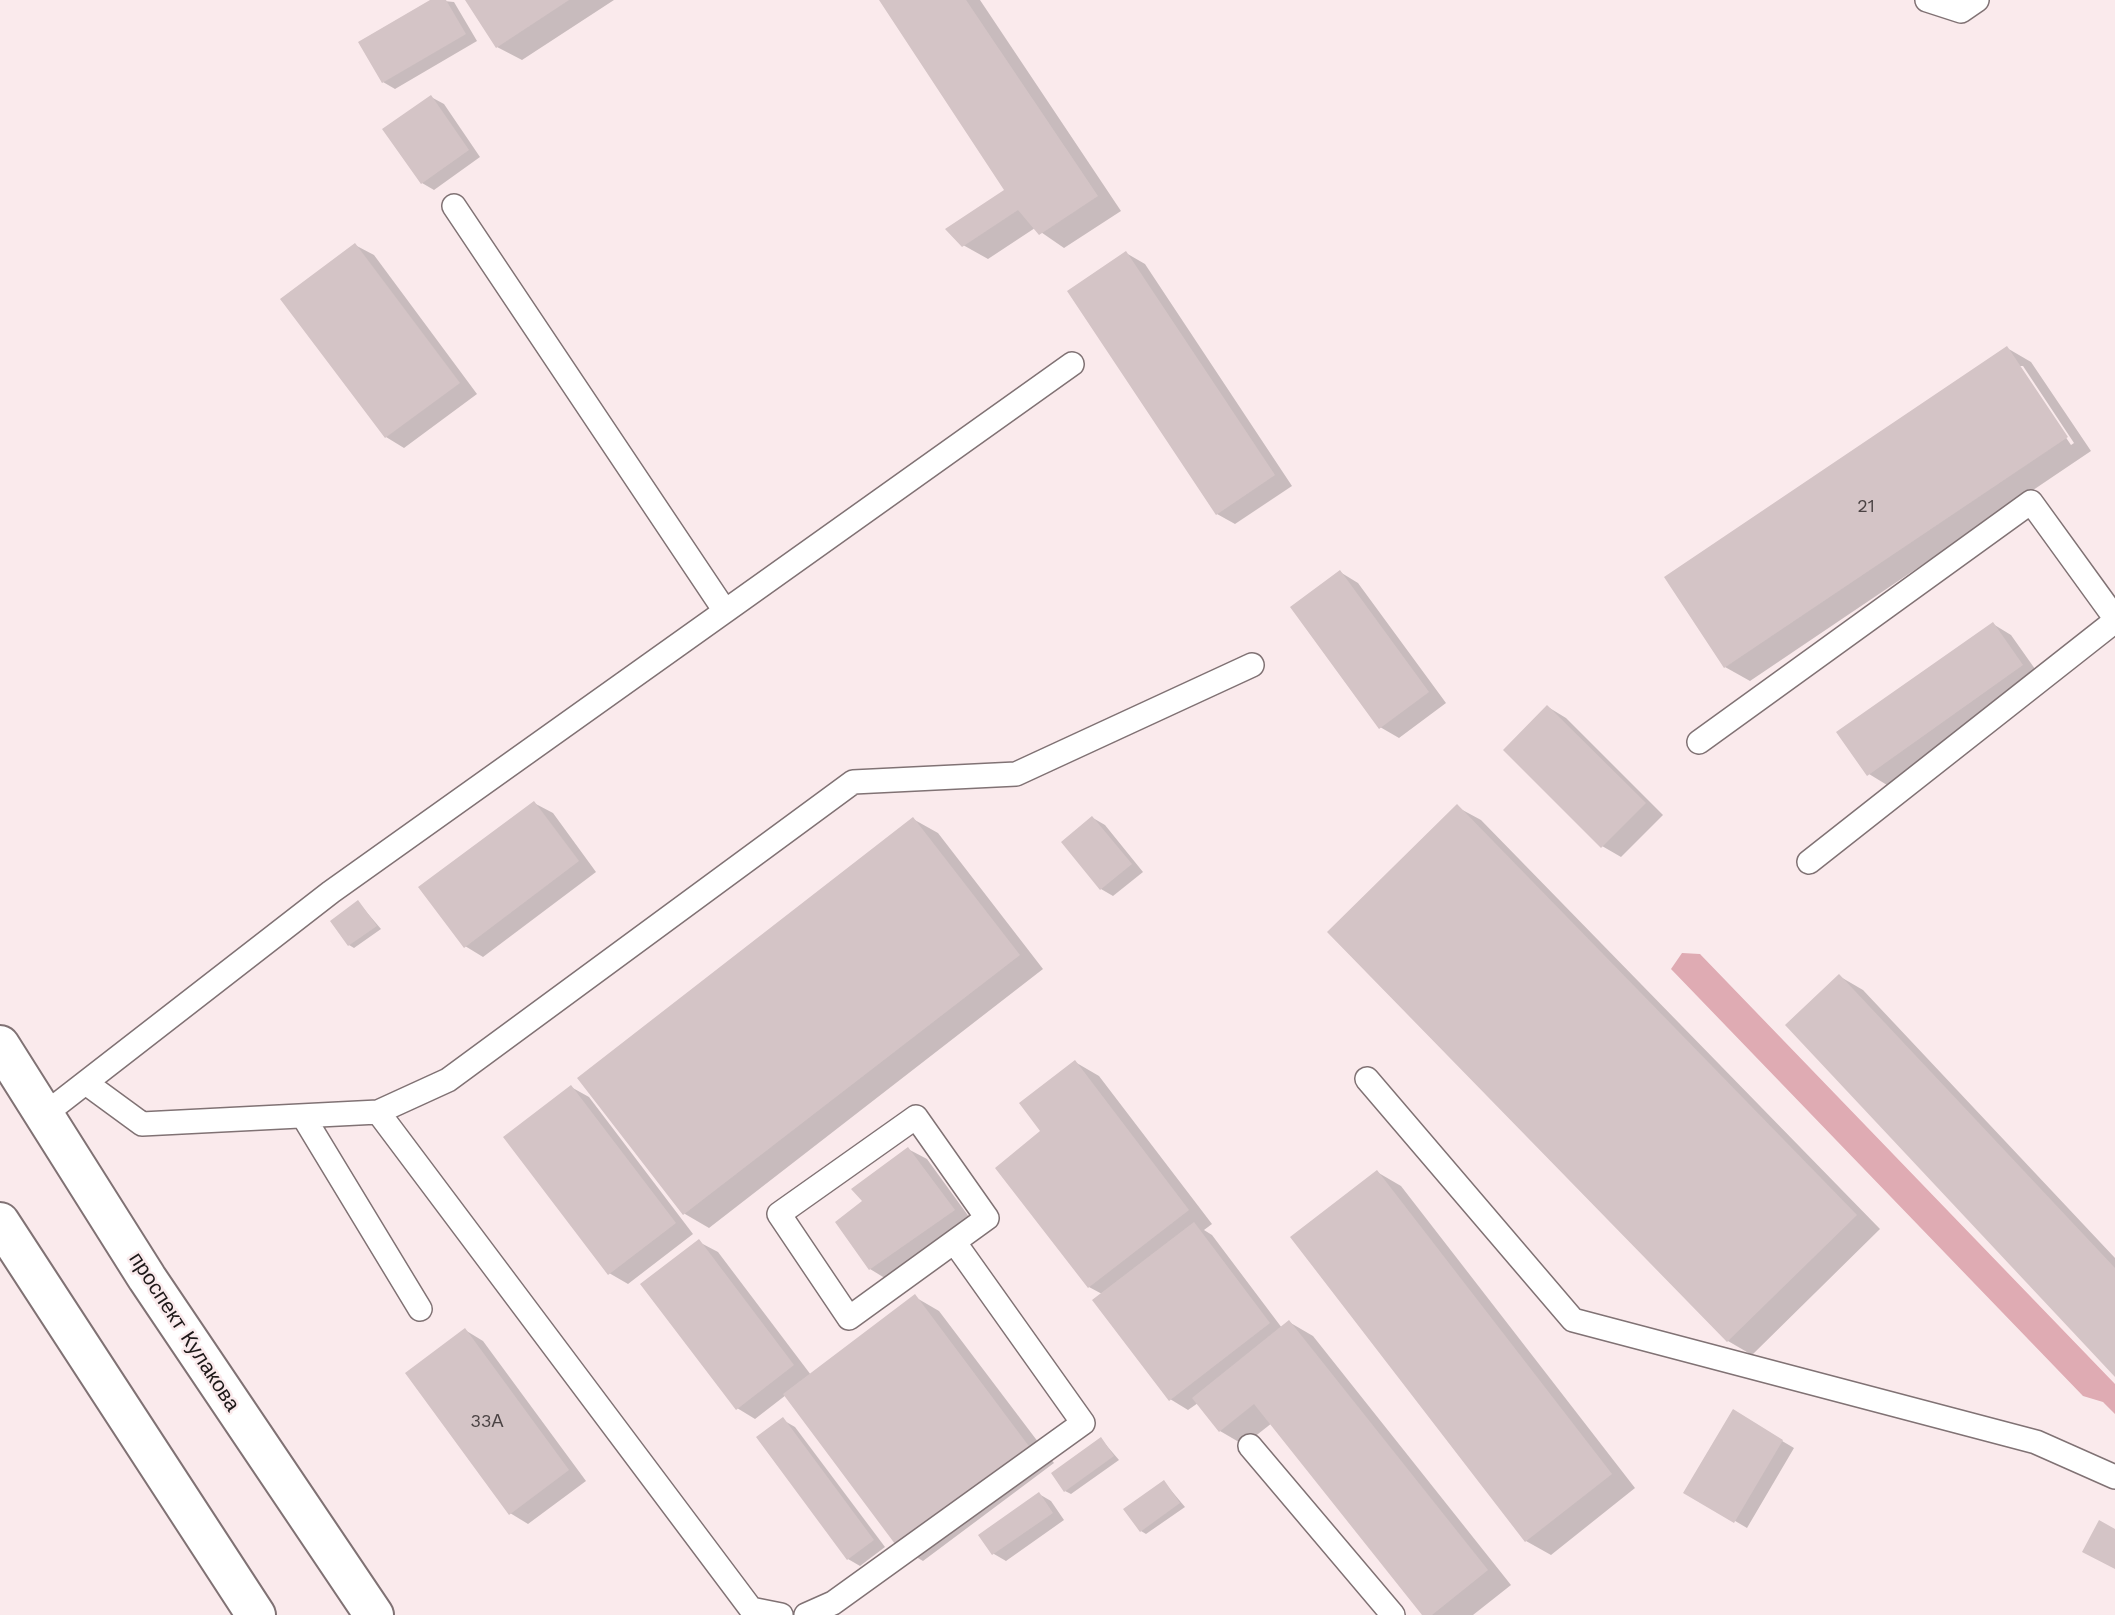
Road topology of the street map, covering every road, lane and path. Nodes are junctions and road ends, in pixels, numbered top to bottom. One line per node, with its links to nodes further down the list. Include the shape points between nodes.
1 (1927, 0): 2 (lane, via 1961,11)
2 (1977, 0)
3 (454, 206): 5 (lane)
4 (1072, 364): 5 (lane)
5 (725, 611): 12 (lane, via 331,892)
6 (2115, 619): 8 (lane, via 2031,502); 9 (lane)
7 (1252, 665): 13 (lane, via 1016,774 853,782 448,1080)
8 (1699, 743)
9 (1809, 862)
10 (0, 1045): 14 (main road, проспект Кулакова)
11 (1367, 1079): 20 (lane, via 1573,1320 2036,1442)
12 (86, 1083): 14 (lane); 15 (lane, via 142,1124)
13 (378, 1112): 15 (lane); 23 (lane, via 751,1609)
14 (46, 1114): 22 (main road, проспект Кулакова, via 147,1278)
15 (303, 1116): 18 (lane)
16 (0, 1222): 21 (main road)
17 (955, 1243): 17 (lane, via 849,1318 779,1214 916,1117 988,1218); 24 (lane, via 1083,1423 833,1603)
18 (420, 1309)
19 (1250, 1446): 25 (lane)
20 (2115, 1477)
21 (256, 1615)
22 (374, 1615)
23 (781, 1615)
24 (806, 1615)
25 (1393, 1615)

